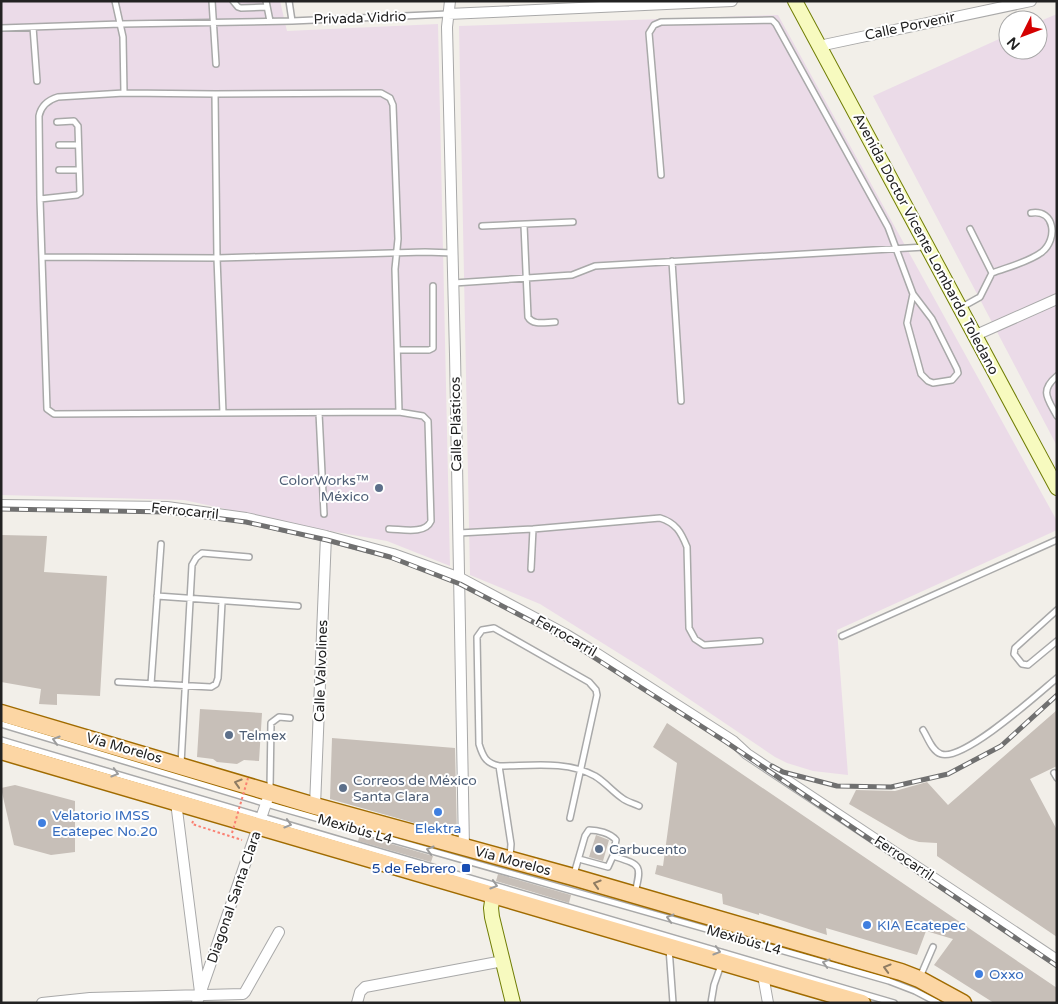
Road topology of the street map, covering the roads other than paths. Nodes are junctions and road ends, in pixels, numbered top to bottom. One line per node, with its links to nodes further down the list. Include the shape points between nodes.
1 (115, 1): 14 (lane)
2 (212, 1): 13 (lane)
3 (233, 1): 9 (lane, via 240,8)
4 (288, 1): 11 (lane)
5 (450, 1): 10 (street, Calle Plásticos)
6 (732, 1): 10 (street)
7 (795, 1): 17 (street, Avenida Doctor Vicente Lombardo Toledano)
8 (1031, 1): 17 (street, Calle Porvenir)
9 (266, 4): 12 (lane)
10 (448, 14): 11 (lane, Privada Vidrio); 37 (street, Calle Plásticos)
11 (292, 20): 12 (lane, Privada Vidrio)
12 (270, 21): 13 (lane, Privada Vidrio)
13 (212, 22): 14 (lane, Privada Vidrio); 18 (lane)
14 (121, 24): 15 (lane, Privada Vidrio); 20 (lane)
15 (33, 27): 16 (lane, Privada Vidrio); 19 (lane)
16 (1, 28)
17 (819, 46): 34 (street, Avenida Doctor Vicente Lombardo Toledano)
18 (216, 64)
19 (37, 80)
20 (124, 93): 21 (lane); 28 (lane, via 48,100 39,116)
21 (214, 94): 36 (lane, via 381,93 390,98 394,106); 39 (lane)
22 (57, 122): 24 (lane, via 76,123)
23 (59, 145): 24 (lane)
24 (78, 145): 26 (lane)
25 (59, 170): 26 (lane)
26 (78, 170): 28 (lane, via 78,195)
27 (661, 176): 35 (lane, via 651,28 661,22 772,20 888,227)
28 (40, 199): 38 (lane)
29 (1031, 213): 41 (lane, via 1044,215 1051,222 1054,230 1048,247 1038,255)
30 (573, 222): 31 (lane)
31 (524, 225): 32 (lane); 42 (lane)
32 (482, 226)
33 (970, 229): 41 (lane)
34 (928, 247): 35 (lane); 47 (street, Avenida Doctor Vicente Lombardo Toledano)
35 (896, 248): 40 (lane); 45 (lane)
36 (397, 252): 37 (lane); 39 (lane); 50 (lane)
37 (453, 253): 43 (street, Calle Plásticos)
38 (42, 257): 39 (lane); 54 (lane, via 46,405 49,412)
39 (217, 258): 54 (lane)
40 (672, 261): 42 (lane, via 596,266 572,275); 52 (lane)
41 (992, 273): 47 (lane, via 980,297)
42 (527, 278): 43 (lane); 48 (lane, via 529,319 534,323)
43 (454, 283): 62 (street, Calle Plásticos)
44 (433, 286): 50 (lane, via 432,349)
45 (913, 294): 45 (lane, via 932,320 957,369 958,373 952,380 933,383 918,370 907,324)
46 (1057, 299): 49 (street)
47 (961, 308): 49 (street, Avenida Doctor Vicente Lombardo Toledano)
48 (555, 322)
49 (976, 336): 57 (street, Avenida Doctor Vicente Lombardo Toledano)
50 (398, 350): 53 (lane)
51 (1057, 376): 56 (lane, via 1047,386 1046,393)
52 (681, 401)
53 (399, 412): 55 (lane); 60 (lane, via 423,416 428,421 431,521 422,530)
54 (223, 413): 55 (lane)
55 (319, 413): 59 (lane)
56 (1057, 416)
57 (1057, 488)
58 (1, 505): 63 (street, Ferrocarril, via 167,507 246,518)
59 (324, 514)
60 (389, 529)
61 (533, 529): 62 (lane); 67 (lane); 75 (lane, via 660,518 670,521 682,534 686,547 691,634 704,645)
62 (459, 533): 68 (street, Calle Plásticos)
63 (326, 536): 68 (street, Ferrocarril, via 393,554); 92 (street, Calle Valvolines)
64 (1057, 540): 74 (lane)
65 (161, 544): 69 (lane)
66 (249, 556): 70 (lane, via 199,555 192,564)
67 (531, 569)
68 (460, 578): 96 (street, Calle Plásticos); 106 (street, Ferrocarril, via 588,648 733,741 747,754)
69 (157, 596): 70 (lane); 79 (lane)
70 (190, 600): 71 (lane); 80 (lane)
71 (222, 602): 72 (lane); 80 (lane, via 217,682 211,687)
72 (298, 606)
73 (1057, 610): 76 (lane, via 1015,648 1014,654 1028,666)
74 (842, 636)
75 (760, 641)
76 (1057, 641)
77 (1057, 678): 84 (lane, via 989,733 954,754 938,752)
78 (118, 682): 79 (lane)
79 (151, 684): 80 (lane)
80 (184, 687): 87 (lane)
81 (1, 713): 87 (main road, Vía Morelos)
82 (290, 718): 90 (lane, via 279,718 271,723)
83 (1, 724): 90 (lane, Mexibús L4, one-way to 83)
84 (923, 730)
85 (1, 740): 95 (lane, Mexibús L4, one-way to 95)
86 (1, 751): 91 (main road)
87 (181, 765): 90 (main road, Vía Morelos, one-way to 87)
88 (499, 766): 89 (lane, via 559,766); 89 (lane, via 487,761 479,744 477,637 488,628 494,628 594,686 597,695); 99 (lane, via 511,844)
89 (581, 771): 93 (lane, via 605,782 624,800); 94 (lane)
90 (268, 798): 92 (main road, Vía Morelos); 95 (street, Diagonal Santa Clara); 120 (lane, Mexibús L4, one-way to 90, via 889,981)
91 (176, 802): 95 (main road); 111 (street)
92 (316, 806): 96 (main road, Vía Morelos)
93 (639, 806)
94 (570, 818)
95 (260, 821): 101 (main road); 111 (street, Diagonal Santa Clara); 119 (lane, Mexibús L4, one-way to 119)
96 (464, 848): 99 (main road, Vía Morelos)
97 (613, 856): 98 (lane, via 606,868); 98 (lane, via 617,842 615,837 592,830 585,836); 102 (lane, via 632,862 638,868 640,874)
98 (578, 859): 100 (lane)
99 (510, 860): 100 (main road, Vía Morelos)
100 (573, 877): 102 (main road, Vía Morelos, one-way to 100)
101 (493, 895): 104 (main road); 107 (street, via 491,908)
102 (635, 896): 110 (main road, Vía Morelos, one-way to 102)
103 (279, 932): 111 (street, via 244,994)
104 (668, 946): 108 (main road); 115 (lane)
105 (933, 947): 110 (lane)
106 (1057, 960)
107 (503, 961): 113 (street, via 365,987); 114 (street)
108 (722, 962): 109 (main road); 116 (lane)
109 (762, 975): 117 (street); 118 (main road)
110 (919, 979): 121 (main road, Vía Morelos)
111 (200, 1000): 112 (street, via 90,998)
112 (42, 1003)
113 (357, 1003)
114 (513, 1003)
115 (673, 1003)
116 (711, 1003)
117 (768, 1003)
118 (862, 1003)
119 (894, 1003)
120 (938, 1003)
121 (963, 1003)

